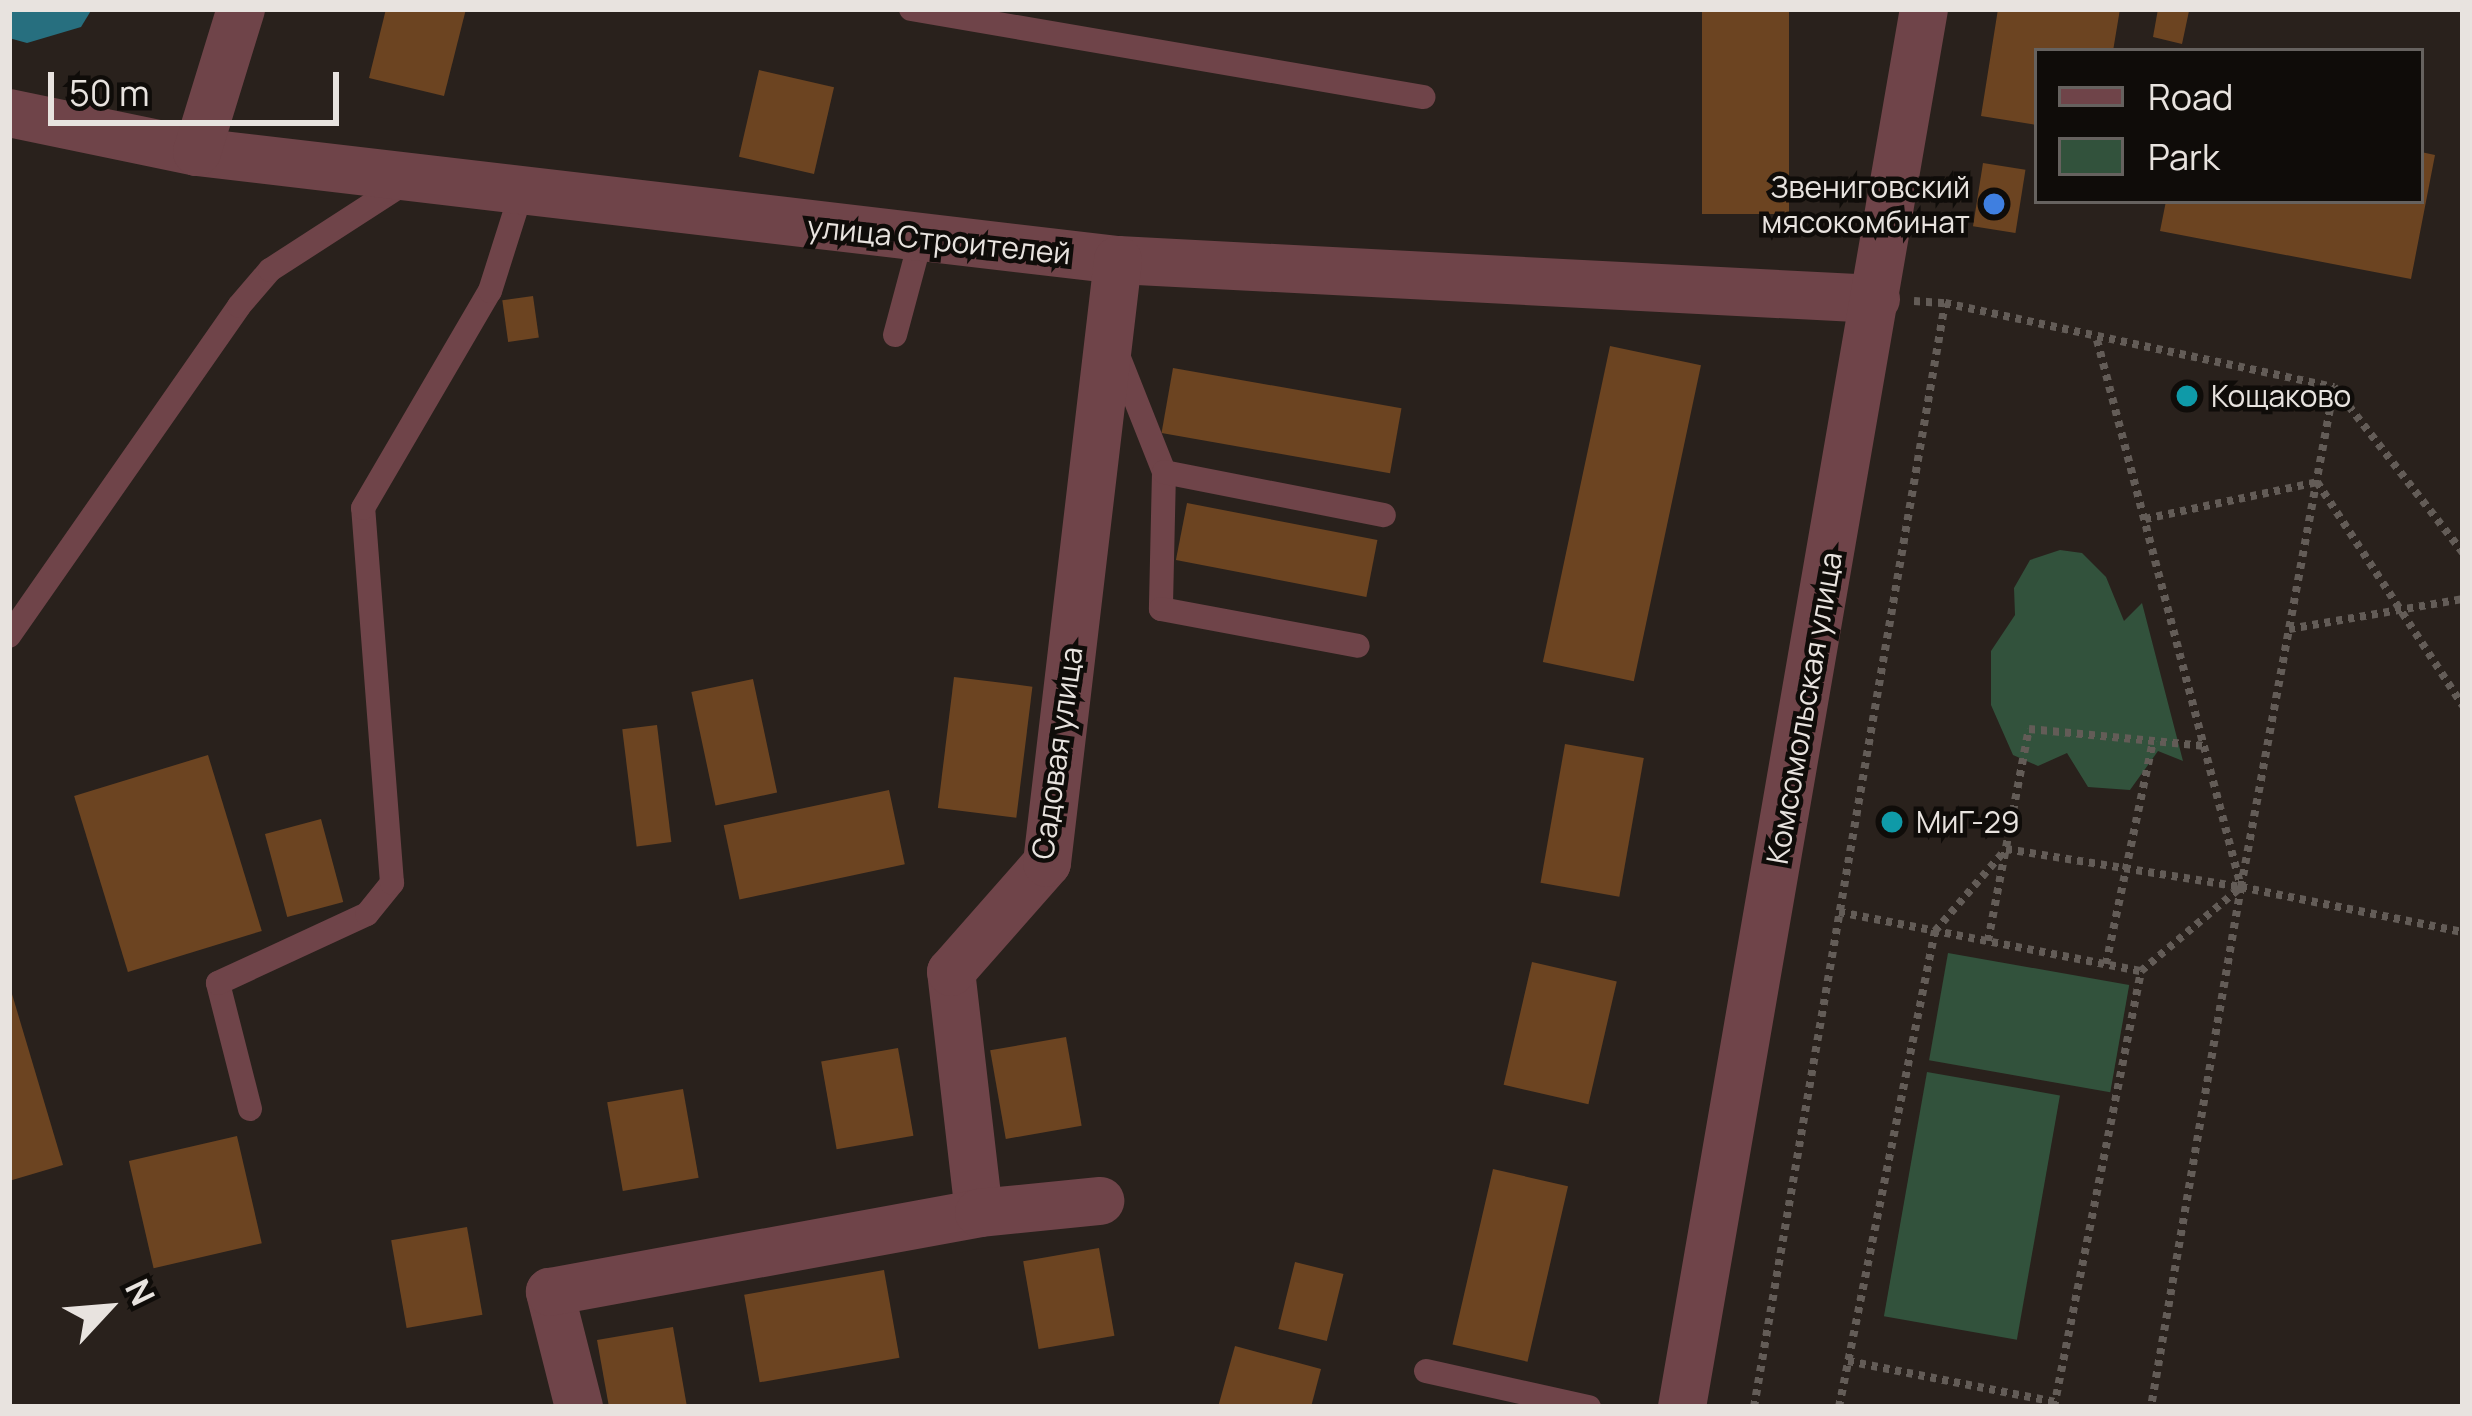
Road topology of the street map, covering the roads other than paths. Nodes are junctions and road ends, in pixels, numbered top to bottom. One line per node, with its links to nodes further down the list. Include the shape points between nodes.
1 (241, 9): 6 (street)
2 (911, 9): 4 (lane)
3 (1924, 9): 11 (street, Комсомольская улица)
4 (1423, 98)
5 (9, 113): 6 (street, улица Строителей)
6 (196, 152): 7 (street, улица Строителей)
7 (412, 178): 8 (street, улица Строителей); 16 (lane, via 270,270)
8 (520, 194): 9 (street, улица Строителей); 18 (lane, via 490,291 363,508 392,883 368,914 218,982)
9 (921, 238): 10 (street, улица Строителей); 12 (lane)
10 (1118, 260): 11 (street, улица Строителей); 13 (street, Садовая улица)
11 (1876, 299): 24 (street, Комсомольская улица)
12 (895, 335)
13 (1109, 335): 14 (lane); 20 (street, Садовая улица, via 1047,863 951,972)
14 (1164, 472): 15 (lane); 17 (lane, via 1161,609)
15 (1384, 514)
16 (9, 636)
17 (1358, 646)
18 (250, 1109)
19 (1100, 1201): 20 (street)
20 (979, 1213): 22 (street, via 550,1292)
21 (1426, 1371): 23 (lane)
22 (579, 1407)
23 (1589, 1407)
24 (1682, 1407)

